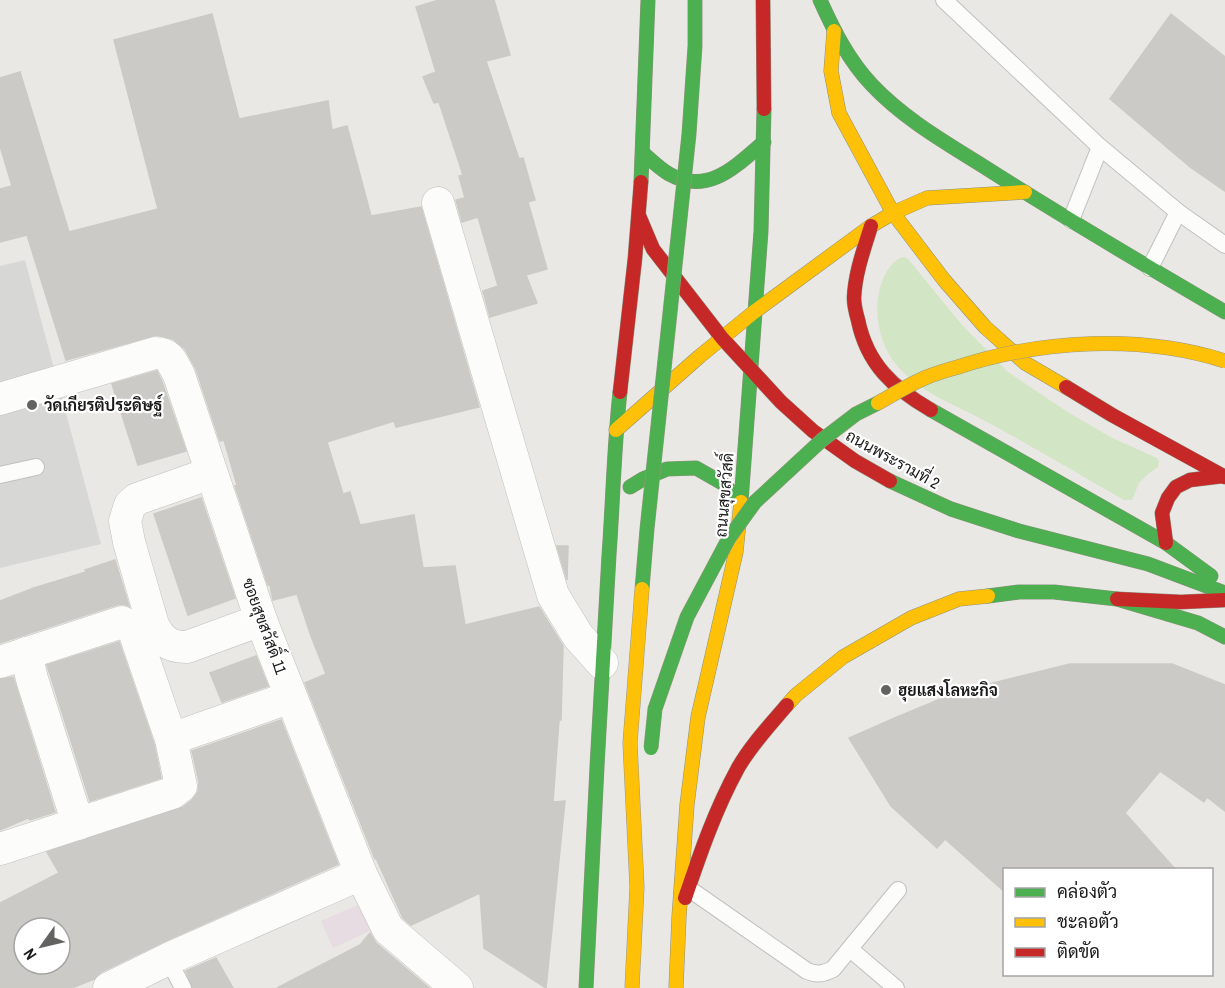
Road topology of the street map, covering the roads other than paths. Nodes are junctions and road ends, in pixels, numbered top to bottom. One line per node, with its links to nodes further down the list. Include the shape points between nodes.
1 (648, 0): 9 (main road)
2 (695, 0): 48 (main road, bridge, via 689,134 647,529 630,742)
3 (763, 0): 7 (main road, ถนนสุขสวัสดิ์)
4 (820, 0): 6 (main road)
5 (944, 0): 8 (lane)
6 (834, 31): 10 (main road, via 856,66 897,110); 13 (main road, via 831,70 839,113)
7 (764, 142): 9 (main road, via 723,176 697,183 672,176); 19 (main road, ถนนสุขสวัสดิ์)
8 (1100, 147): 12 (lane); 15 (lane)
9 (643, 153): 14 (main road)
10 (1025, 192): 13 (main road, via 927,198); 15 (main road)
11 (438, 203): 40 (street, via 553,594 578,636)
12 (1178, 212): 17 (lane); 18 (lane)
13 (893, 213): 16 (main road); 29 (main road, via 985,327 1025,363)
14 (639, 216): 21 (main road, ถนนพระรามที่ 2, via 653,249); 25 (main road)
15 (1071, 220): 18 (main road)
16 (871, 226): 19 (main road); 32 (main road, via 854,300 866,349 878,370 912,399)
17 (1225, 244)
18 (1150, 268): 20 (main road)
19 (754, 312): 21 (main road); 23 (main road, ถนนสุขสวัสดิ์)
20 (1225, 312)
21 (722, 338): 23 (main road, ถนนพระรามที่ 2); 25 (main road)
22 (1225, 361): 43 (main road, bridge, via 1166,348 1109,343 1025,350 927,377 856,414 755,502 729,538 687,618 655,709)
23 (750, 369): 31 (main road, ถนนสุขสวัสดิ์); 34 (main road, ถนนพระรามที่ 2, via 813,431 899,486 951,509 1148,564)
24 (1, 393): 27 (street, ซอยสุขสวัสดิ์ 11, via 163,353 179,375)
25 (616, 430): 30 (main road)
26 (36, 466): 28 (lane)
27 (211, 472): 37 (street, ซอยสุขสวัสดิ์ 11); 37 (street, via 130,505 125,521 129,542 153,625 170,645 187,647)
28 (0, 475)
29 (1224, 476): 32 (main road, via 1190,480 1176,487 1162,513)
30 (613, 498): 31 (main road, via 667,469 696,468 724,484); 40 (main road)
31 (741, 503): 51 (main road, ถนนสุขสวัสดิ์, via 736,552 698,717)
32 (1166, 543): 33 (main road)
33 (1225, 586)
34 (1225, 593)
35 (1117, 599): 36 (main road); 38 (main road, via 1198,623); 49 (main road, via 1054,591 959,599 911,618 843,657 796,696 739,767 710,826)
36 (1225, 600)
37 (261, 620): 41 (street, ซอยสุขสวัสดิ์ 11)
38 (1225, 637)
39 (13, 657): 42 (street, via 122,622 133,628); 45 (street, via 32,679)
40 (602, 663): 57 (main road)
41 (291, 697): 42 (street); 47 (street, ซอยสุขสวัสดิ์ 11)
42 (171, 739): 45 (street, via 181,786 172,794)
43 (650, 756)
44 (646, 792): 48 (main road, bridge)
45 (78, 824): 46 (street)
46 (0, 849)
47 (361, 874): 53 (street); 56 (street, ซอยสุขสวัสดิ์ 11, via 388,929)
48 (636, 887): 58 (main road, bridge)
49 (688, 888): 51 (main road); 52 (lane, via 807,971 825,974)
50 (898, 890): 52 (lane)
51 (679, 917): 59 (main road, ถนนสุขสวัสดิ์)
52 (850, 949): 60 (lane)
53 (168, 959): 54 (street); 55 (lane)
54 (110, 988)
55 (183, 988)
56 (457, 988)
57 (586, 988)
58 (632, 988)
59 (676, 988)
60 (896, 988)

